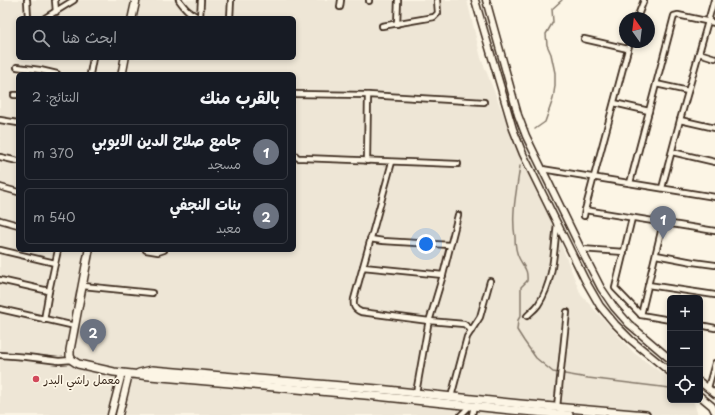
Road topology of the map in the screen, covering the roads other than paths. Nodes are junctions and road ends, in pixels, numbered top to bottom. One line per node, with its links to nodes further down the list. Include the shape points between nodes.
1 (27, 0): 18 (street)
2 (56, 0): 16 (street)
3 (74, 0): 16 (street)
4 (136, 0): 20 (main road)
5 (179, 0): 21 (street, via 188,12)
6 (201, 0): 22 (street)
7 (231, 0): 23 (street)
8 (340, 0): 15 (street)
9 (398, 0): 26 (street)
10 (437, 0): 26 (street, via 438,13 434,17)
11 (475, 0): 60 (street, via 512,129)
12 (486, 0): 57 (street, via 516,109)
13 (644, 0): 17 (street)
14 (714, 0): 24 (street)
15 (340, 7)
16 (56, 12): 19 (street)
17 (639, 12)
18 (28, 16)
19 (49, 16)
20 (132, 16)
21 (196, 16)
22 (200, 16)
23 (230, 16)
24 (708, 21): 25 (street); 30 (street); 38 (street, via 674,16)
25 (715, 23)
26 (397, 24): 27 (street)
27 (382, 26)
28 (584, 39): 29 (street)
29 (628, 49): 43 (street)
30 (699, 54): 31 (street); 39 (street)
31 (715, 58)
32 (93, 60): 36 (street)
33 (125, 60): 37 (main road)
34 (17, 67): 35 (street)
35 (48, 72)
36 (90, 72)
37 (122, 72)
38 (656, 84): 39 (street); 44 (street)
39 (688, 92): 46 (street)
40 (296, 94): 41 (street)
41 (368, 95): 42 (street); 53 (street)
42 (484, 102)
43 (614, 103): 44 (street); 58 (street)
44 (649, 111): 61 (street)
45 (0, 120): 47 (street)
46 (680, 120): 48 (street); 49 (street)
47 (16, 123)
48 (715, 128)
49 (672, 152): 55 (street); 63 (street)
50 (296, 156): 53 (street)
51 (0, 157): 52 (street)
52 (16, 161)
53 (367, 161): 54 (street)
54 (392, 162): 56 (street); 75 (street)
55 (715, 162)
56 (458, 164)
57 (542, 169): 58 (street); 59 (street)
58 (594, 177): 61 (street); 66 (street)
59 (548, 180): 60 (street); 77 (street)
60 (538, 182): 71 (street)
61 (630, 183): 63 (street)
62 (0, 187): 64 (street)
63 (662, 188): 65 (street)
64 (16, 191)
65 (715, 197)
66 (585, 210): 68 (street); 69 (street)
67 (458, 216): 76 (street)
68 (584, 216)
69 (632, 218): 72 (street); 81 (street)
70 (0, 220): 73 (street)
71 (557, 222): 97 (street, via 551,274 538,306); 109 (street, via 596,300 631,340)
72 (663, 223): 74 (street); 82 (street)
73 (16, 224)
74 (715, 231)
75 (370, 239): 76 (street); 85 (street)
76 (450, 245): 86 (street)
77 (581, 249): 81 (street); 106 (street, via 614,307 629,324)
78 (0, 250): 83 (street)
79 (58, 252): 83 (street)
80 (89, 252): 90 (main road)
81 (624, 252): 96 (street, via 615,288)
82 (656, 255): 84 (street); 89 (street)
83 (55, 263): 91 (street)
84 (715, 265)
85 (363, 267): 86 (street); 100 (street, via 353,304 356,310)
86 (443, 275): 100 (street)
87 (0, 280): 91 (street)
88 (490, 281): 104 (street, via 480,317)
89 (648, 285): 93 (street); 96 (street)
90 (83, 286): 92 (street); 101 (main road)
91 (49, 291): 99 (street)
92 (152, 293)
93 (715, 295)
94 (0, 309): 99 (street)
95 (567, 312): 118 (street)
96 (641, 315): 98 (street)
97 (527, 316)
98 (667, 319)
99 (44, 320): 101 (street)
100 (429, 321): 104 (street, via 464,324); 113 (street)
101 (74, 326): 107 (main road, via 70,350)
102 (703, 326): 103 (street)
103 (715, 328)
104 (471, 332): 115 (street, via 467,337)
105 (0, 355): 107 (street)
106 (667, 356)
107 (72, 360): 110 (main road, via 78,364)
108 (715, 363): 112 (street)
109 (667, 370)
110 (128, 374): 113 (main road, via 152,370); 117 (main road); 121 (street); 122 (street)
111 (703, 384): 112 (street)
112 (708, 388): 114 (street)
113 (416, 393): 115 (main road)
114 (715, 394)
115 (451, 397): 119 (main road)
116 (703, 398): 120 (street, via 712,406)
117 (472, 406): 119 (main road); 123 (street); 124 (street)
118 (557, 407): 119 (main road); 126 (main road)
119 (515, 410): 125 (main road)
120 (715, 414)
121 (111, 415)
122 (119, 415)
123 (460, 415)
124 (472, 415)
125 (569, 415)
126 (646, 415)

